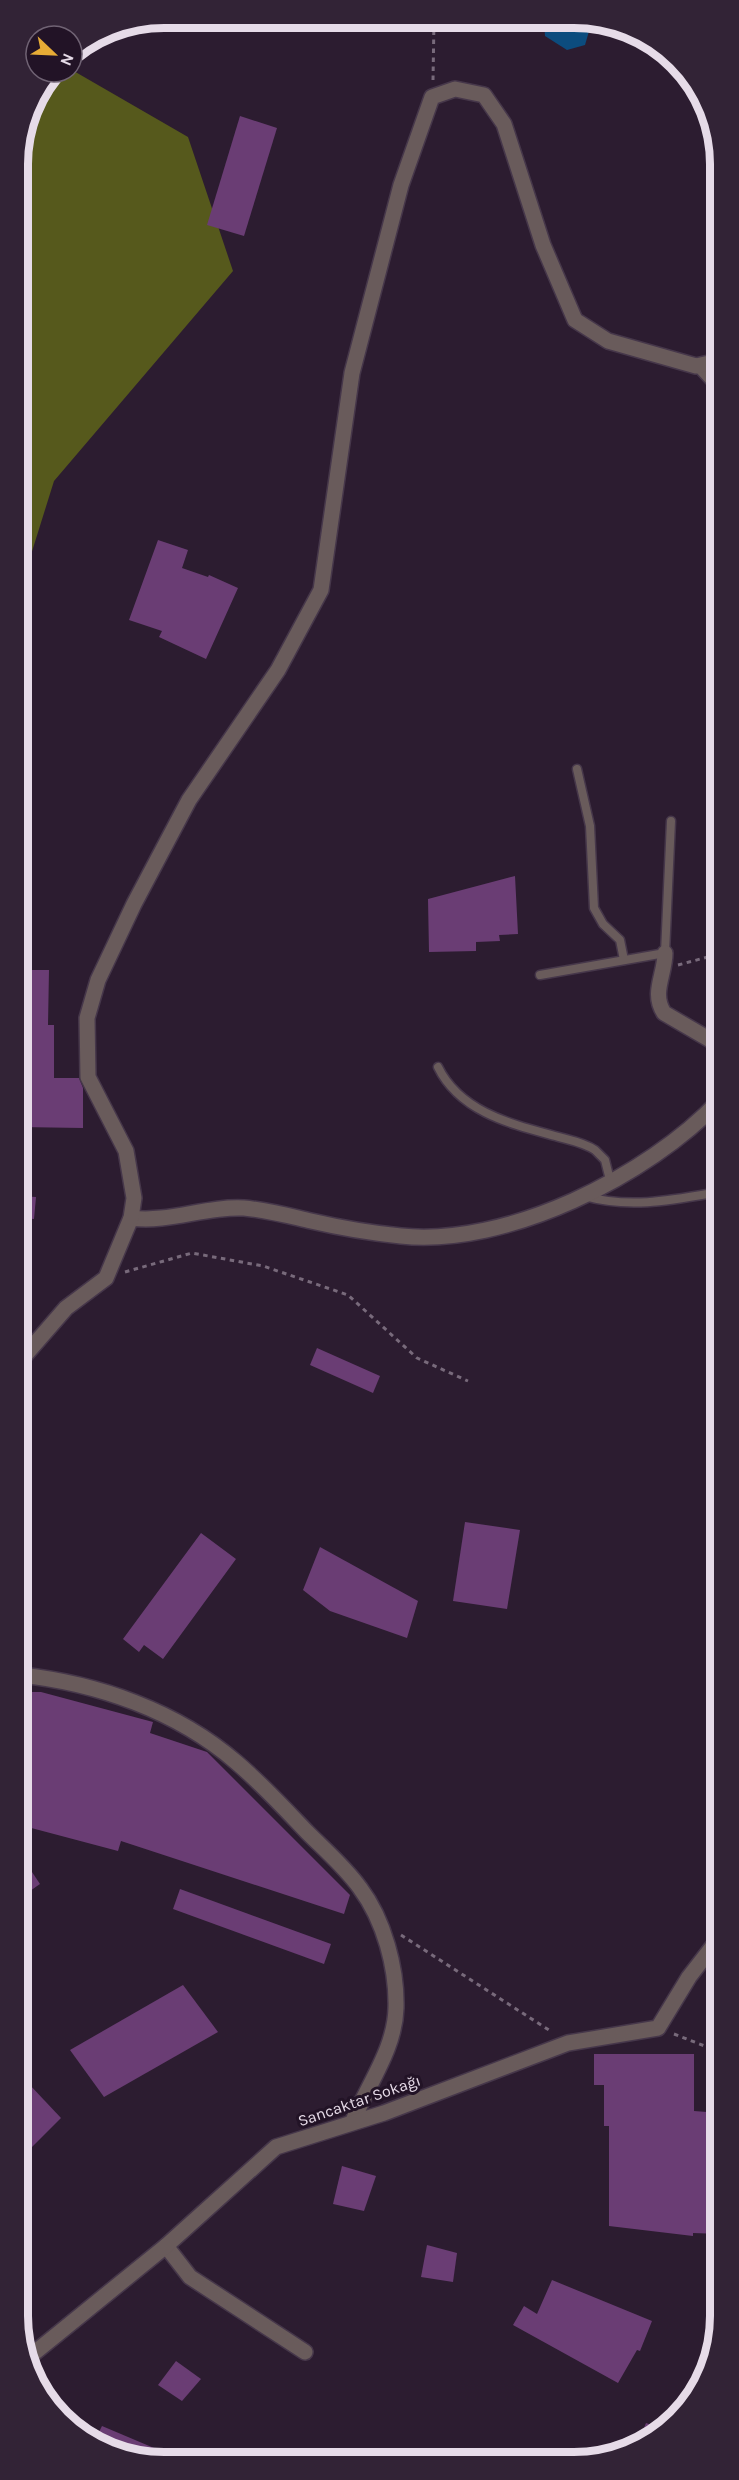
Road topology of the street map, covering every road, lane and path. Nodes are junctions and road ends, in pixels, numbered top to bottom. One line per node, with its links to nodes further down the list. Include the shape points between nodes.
1 (434, 28): 2 (path)
2 (432, 97): 4 (street, via 455,89 484,95 504,124 543,245 575,320 608,341); 18 (street, via 401,185 352,373 321,590 278,670 189,800 98,980 87,1018 88,1077 126,1151 134,1198)
3 (710, 363): 4 (street)
4 (696, 366): 5 (lane)
5 (710, 382)
6 (578, 769): 9 (lane, via 590,826 594,908 603,924 620,940)
7 (671, 821): 10 (lane)
8 (710, 955): 10 (path)
9 (624, 960): 10 (lane); 11 (lane)
10 (665, 961): 12 (street, via 657,997 664,1013)
11 (540, 975)
12 (710, 1040)
13 (438, 1067): 15 (lane, via 452,1089 499,1120 595,1150 605,1160)
14 (710, 1110): 15 (street, via 676,1140)
15 (610, 1180): 17 (street)
16 (710, 1193): 17 (lane, via 630,1204)
17 (583, 1196): 18 (street, via 503,1227 440,1237 348,1229 244,1208 216,1208 151,1220)
18 (131, 1218): 19 (street)
19 (106, 1278): 20 (street, via 66,1308); 21 (path, via 192,1253 263,1266 348,1296 417,1358)
20 (28, 1351)
21 (468, 1381)
22 (28, 1677): 28 (street, via 101,1690 204,1738 264,1788 361,1888 387,1947 396,2008 386,2051)
23 (398, 1934): 26 (path)
24 (710, 1950): 25 (street)
25 (658, 2028): 26 (street, Sancaktar Sokağı); 27 (path)
26 (568, 2043): 28 (street, Sancaktar Sokağı, via 384,2113)
27 (710, 2048)
28 (352, 2121): 29 (street, Sancaktar Sokağı, via 276,2147)
29 (166, 2246): 30 (street, via 190,2277); 31 (street, Sancaktar Sokağı)
30 (305, 2352)
31 (34, 2353)

